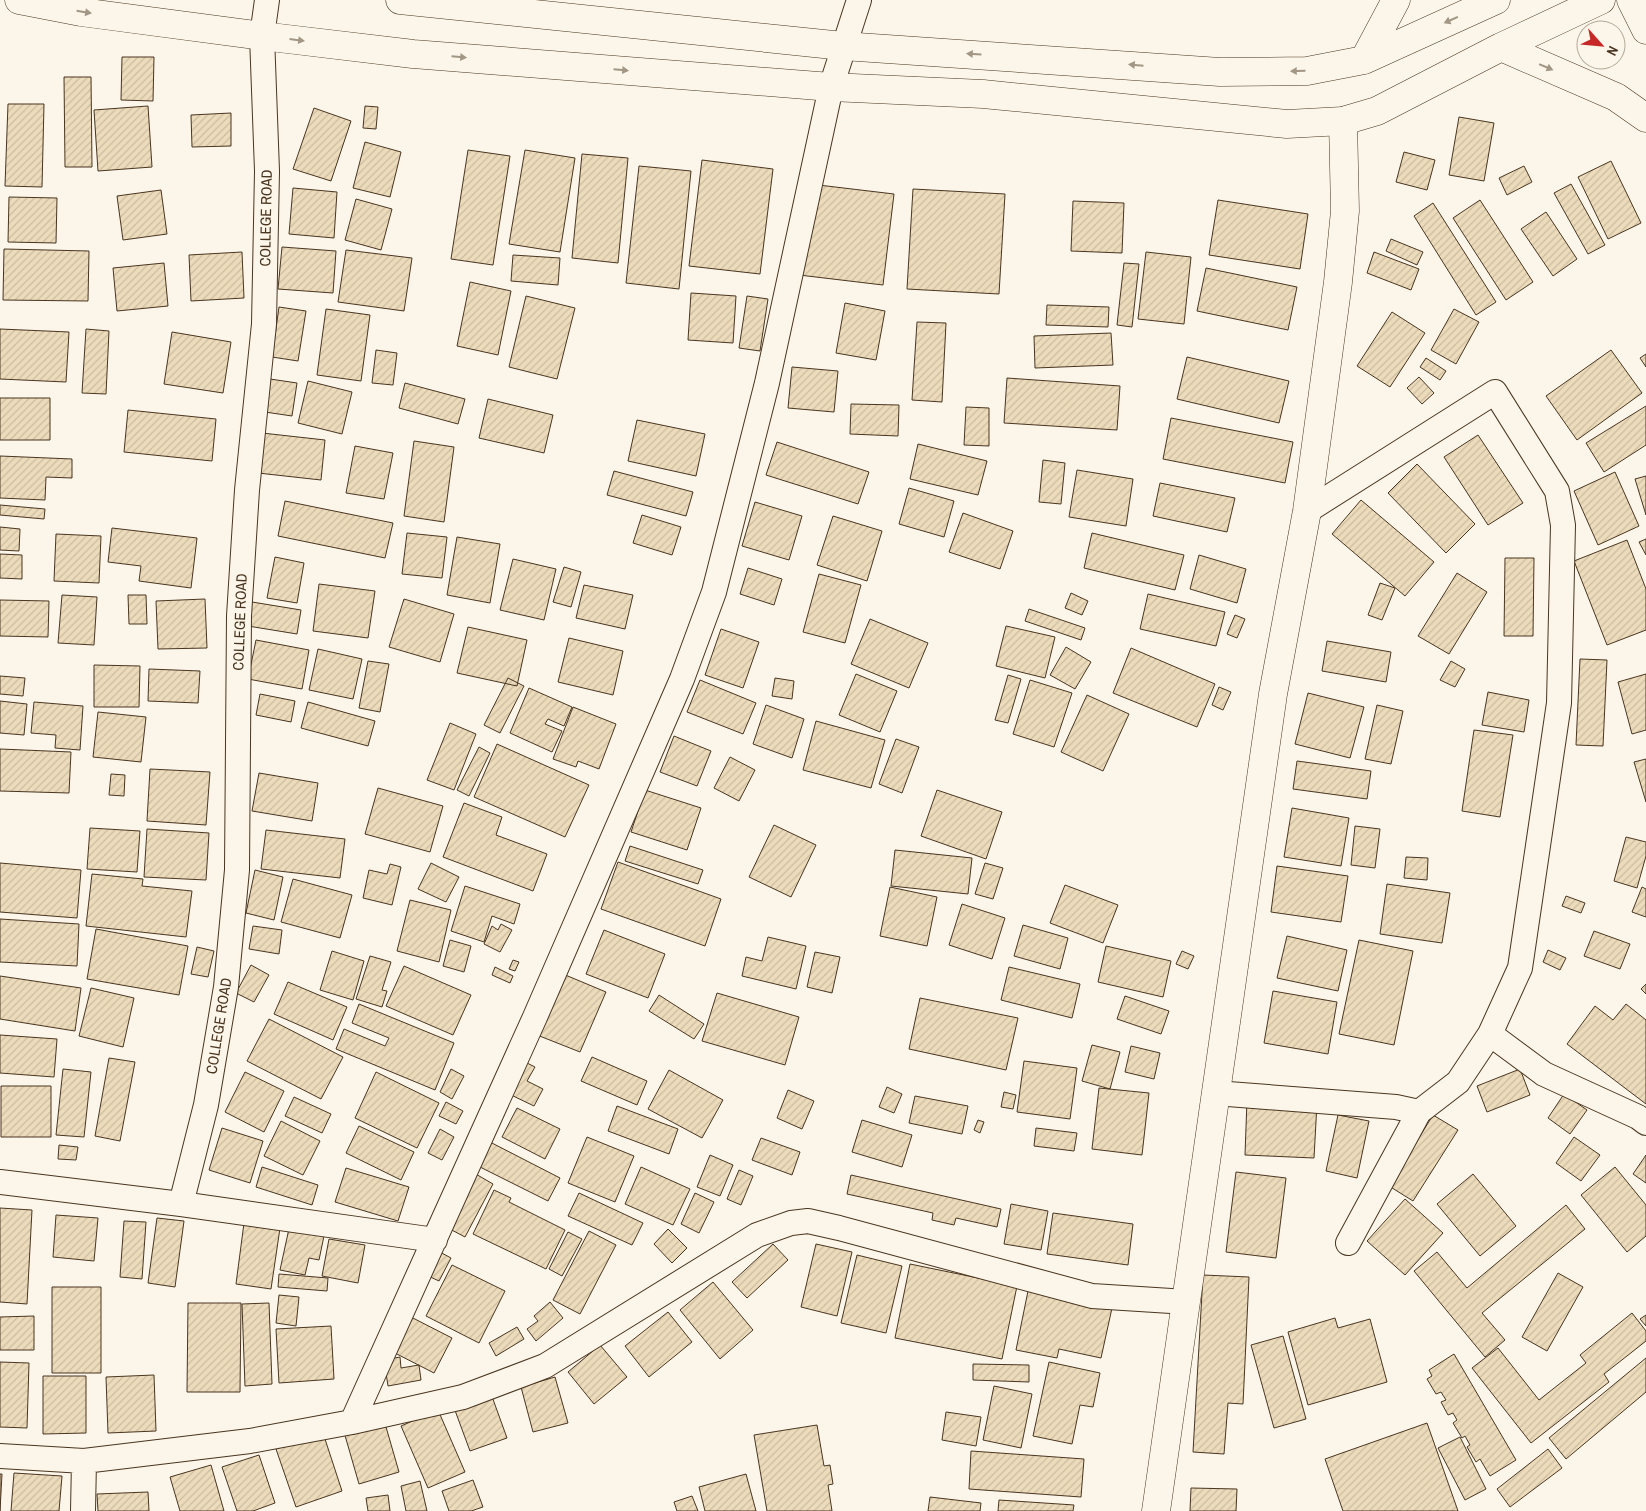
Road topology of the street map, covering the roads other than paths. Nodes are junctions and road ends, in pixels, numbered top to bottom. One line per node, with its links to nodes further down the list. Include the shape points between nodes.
1 (19, 0): 10 (main road, one-way to 10, via 81,12)
2 (267, 0): 10 (street, COLLEGE ROAD)
3 (400, 0): 11 (main road)
4 (859, 0): 11 (street)
5 (1396, 0): 13 (main road)
6 (1496, 0): 13 (main road, one-way to 13)
7 (1601, 0): 12 (main road)
8 (1631, 0): 9 (main road)
9 (1646, 30)
10 (262, 36): 14 (main road, one-way to 14, via 413,54); 23 (street, COLLEGE ROAD, via 267,171 264,324 239,616 237,870 226,987 206,1105)
11 (843, 46): 13 (main road, one-way to 11, via 1307,71 1220,72); 14 (street)
12 (1501, 47): 15 (main road, one-way to 15, via 1616,96); 16 (main road, via 1377,111)
13 (1364, 60)
14 (831, 87): 16 (main road, via 983,94 1287,124); 24 (street, via 767,383 714,592 678,688)
15 (1646, 118)
16 (1343, 121): 17 (main road, via 1345,211)
17 (1307, 511): 18 (street, via 1495,392 1557,491 1563,534 1559,703 1520,968); 19 (main road, via 1273,694)
18 (1490, 1034): 20 (street, via 1458,1082); 21 (street, via 1544,1074)
19 (1215, 1093): 20 (street); 26 (main road)
20 (1419, 1112): 25 (street)
21 (1646, 1123)
22 (0, 1182): 23 (street)
23 (181, 1204): 24 (street)
24 (434, 1240): 27 (street)
25 (1348, 1243)
26 (1187, 1302): 27 (street, via 1092,1296 839,1228 808,1222 791,1223 757,1235 544,1366 462,1397); 31 (main road)
27 (352, 1422): 29 (street, via 250,1441)
28 (0, 1456): 29 (street)
29 (84, 1461): 30 (street)
30 (83, 1511)
31 (1156, 1511)

